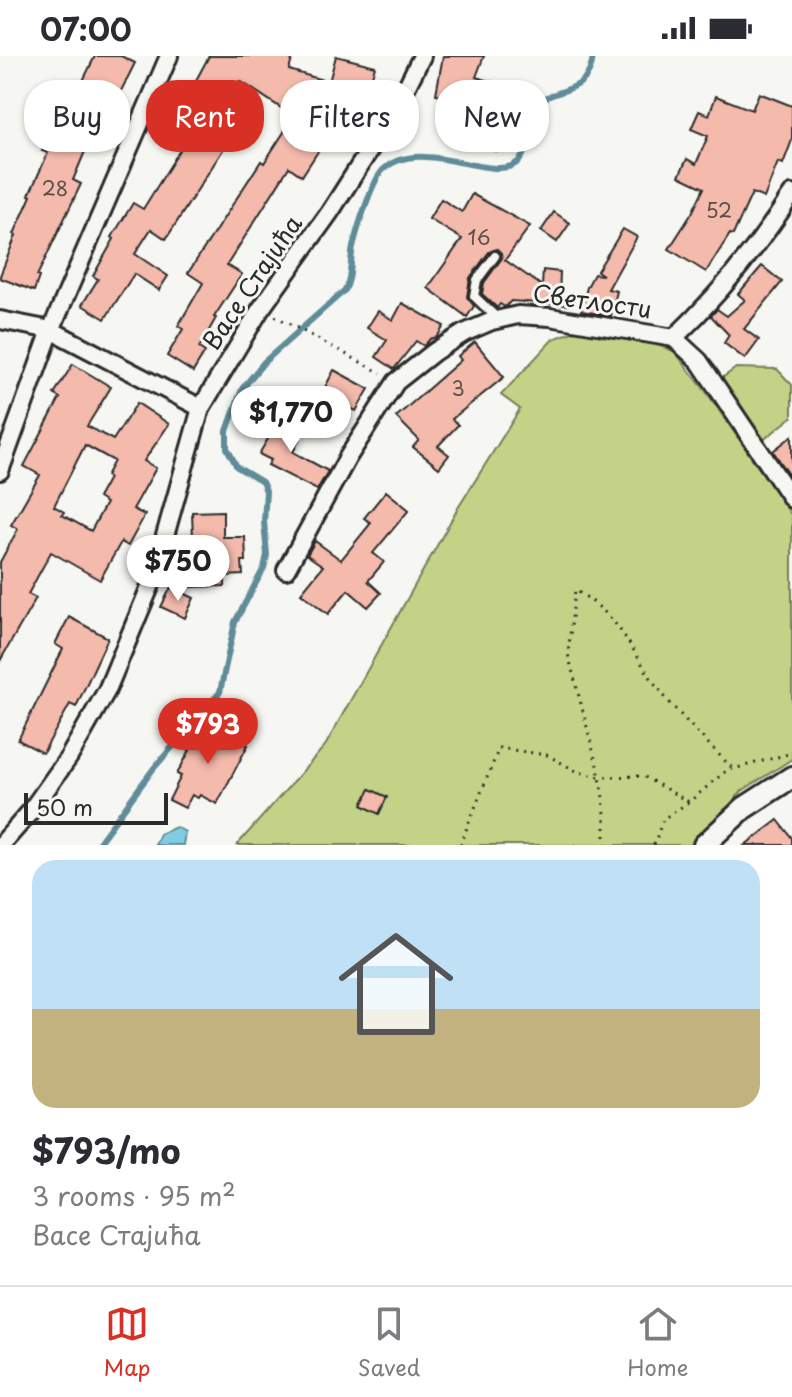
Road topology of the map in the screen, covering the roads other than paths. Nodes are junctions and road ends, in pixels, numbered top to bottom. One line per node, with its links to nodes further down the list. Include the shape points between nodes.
1 (169, 56): 7 (street)
2 (422, 56): 9 (street, Васе Стајића, via 395,110 260,310)
3 (792, 194): 8 (street, via 748,256)
4 (495, 256): 6 (lane, via 477,280 474,296)
5 (0, 320): 7 (street)
6 (498, 320): 8 (street, Светлости, via 550,317); 12 (street, Светлости, via 464,333 396,382)
7 (51, 330): 9 (street); 10 (street)
8 (674, 338): 11 (street, Светлости, via 699,361)
9 (201, 408): 14 (street, Васе Стајића, via 152,582 107,690 69,757)
10 (0, 471)
11 (792, 499)
12 (286, 570)
13 (792, 777): 15 (street, via 744,808)
14 (1, 845)
15 (704, 845)

